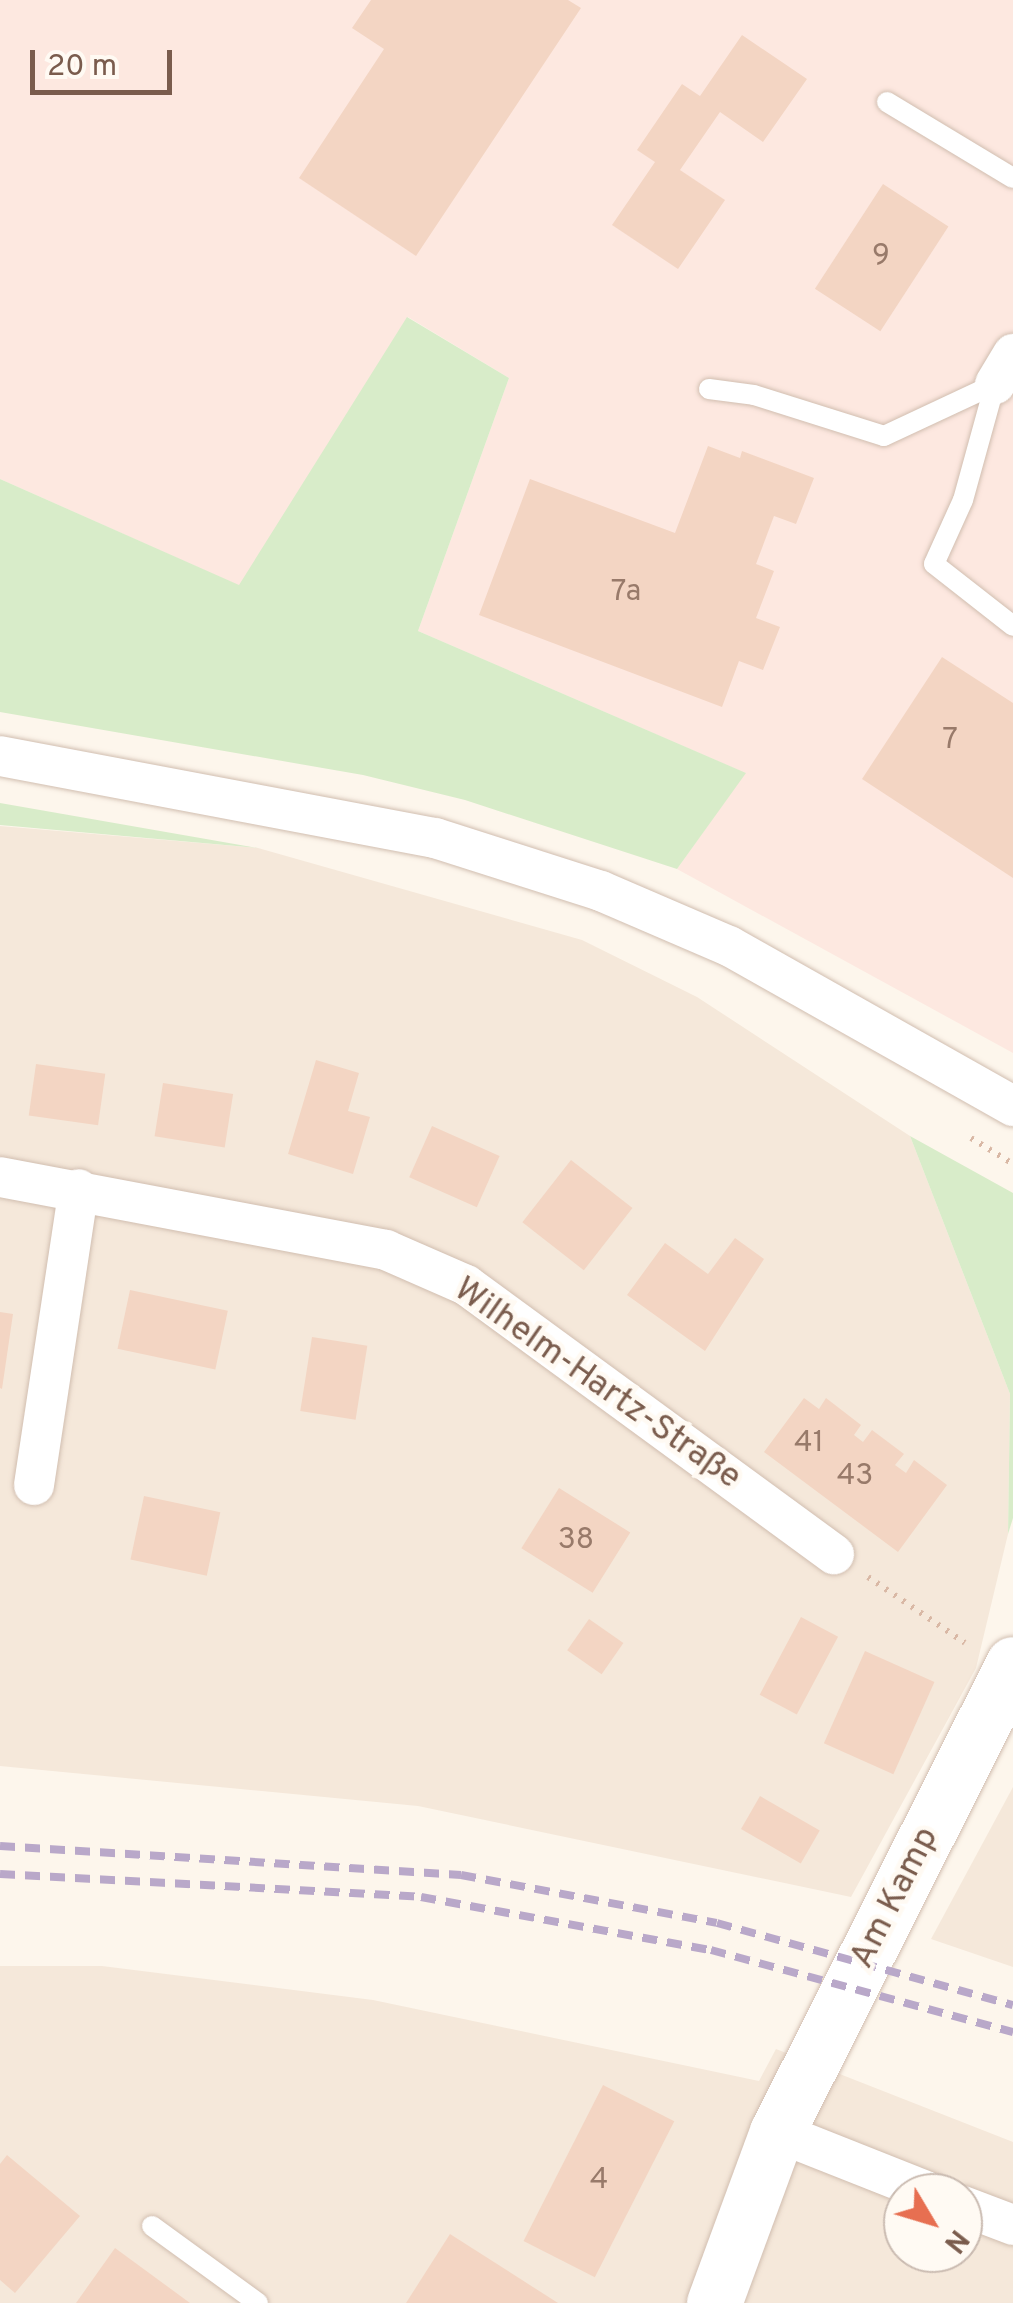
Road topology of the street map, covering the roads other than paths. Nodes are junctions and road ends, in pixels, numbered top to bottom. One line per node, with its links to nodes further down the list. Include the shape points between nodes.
1 (888, 102): 2 (lane)
2 (1013, 178)
3 (1004, 369): 4 (lane, via 884,436 754,395); 5 (lane, via 963,500 934,564)
4 (710, 389)
5 (1013, 626)
6 (0, 756): 7 (street, via 435,838 601,891 729,946)
7 (1013, 1106)
8 (0, 1177): 9 (street, Wilhelm-Hartz-Straße)
9 (80, 1189): 10 (street); 11 (street, Wilhelm-Hartz-Straße, via 386,1250 466,1285)
10 (34, 1485)
11 (834, 1554)
12 (1009, 1672): 13 (main road, Am Kamp)
13 (776, 2132): 14 (street); 19 (main road, Am Kamp)
14 (883, 2174)
15 (983, 2214): 17 (street)
16 (152, 2226): 18 (lane)
17 (1013, 2226)
18 (258, 2303)
19 (714, 2303)

